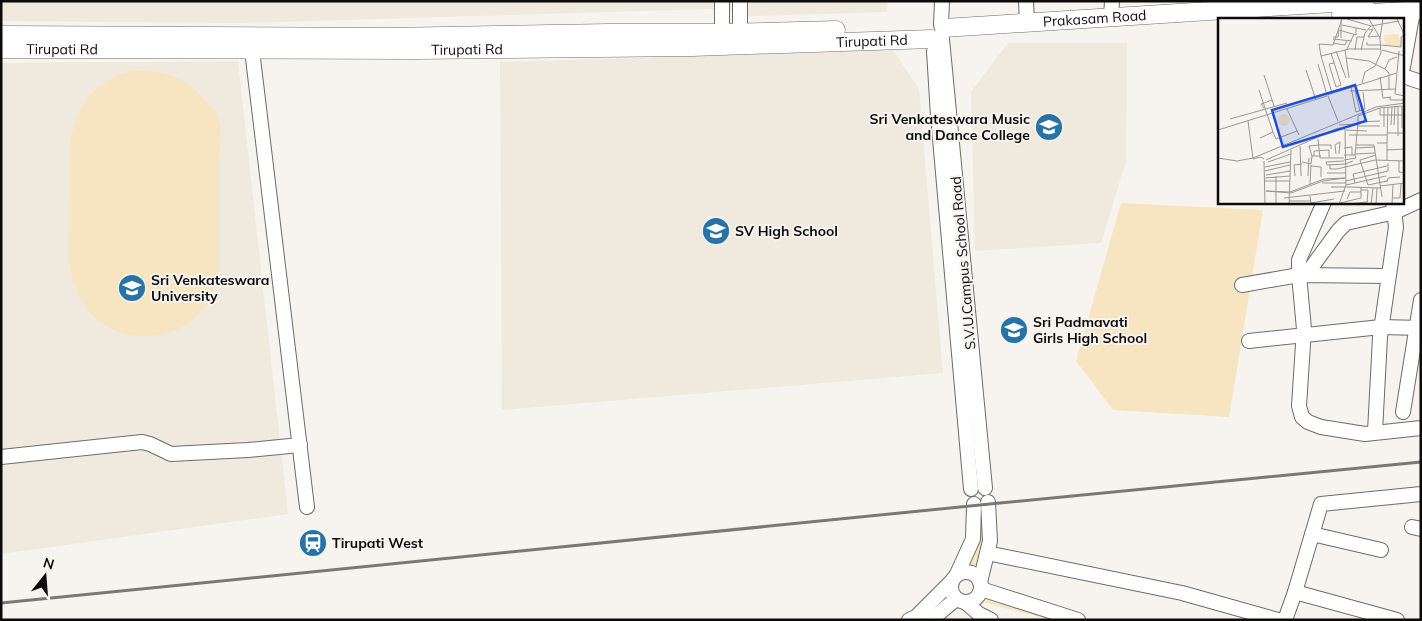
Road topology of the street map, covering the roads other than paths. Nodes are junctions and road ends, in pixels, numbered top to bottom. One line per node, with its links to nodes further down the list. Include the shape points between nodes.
1 (722, 1): 16 (street)
2 (740, 1): 15 (street)
3 (942, 1): 13 (street)
4 (1026, 1): 11 (street)
5 (1365, 1): 6 (main road, Prakasam Road)
6 (1292, 4): 7 (main road, Prakasam Road)
7 (1112, 9): 11 (main road, Prakasam Road)
8 (1417, 10): 9 (main road); 22 (street)
9 (1353, 17): 10 (main road)
10 (1312, 18)
11 (1027, 22): 13 (main road, Prakasam Road)
12 (1218, 22): 13 (main road, Prakasam Road)
13 (938, 34): 15 (main road, Tirupati Rd); 17 (main road, Tirupati Rd); 21 (street, S.V.U.Campus School Road); 21 (street, S.V.U.Campus School Road, via 978,488)
14 (1, 35): 18 (main road, Tirupati Rd)
15 (740, 39): 16 (main road, Tirupati Rd); 17 (main road, Tirupati Rd)
16 (722, 40): 18 (main road, Tirupati Rd)
17 (911, 40): 21 (street)
18 (387, 44): 20 (main road, Tirupati Rd)
19 (1, 49): 20 (main road, Tirupati Rd)
20 (252, 50): 39 (street)
21 (934, 60)
22 (1404, 63)
23 (1404, 76): 24 (street)
24 (1421, 82)
25 (1421, 200): 27 (street)
26 (1323, 204): 28 (street, via 1300,255)
27 (1394, 207): 28 (street, via 1346,223); 29 (street, via 1396,227)
28 (1302, 275): 29 (street); 30 (street); 34 (street)
29 (1388, 276): 32 (street)
30 (1242, 285)
31 (1421, 300): 33 (street)
32 (1381, 328): 33 (street); 34 (street); 38 (street)
33 (1418, 328): 36 (street)
34 (1303, 336): 35 (street); 38 (street, via 1299,406 1302,417 1321,427 1365,434)
35 (1249, 341)
36 (1403, 412)
37 (1421, 428): 38 (street)
38 (1375, 432)
39 (300, 444): 40 (street, via 171,454 142,442); 44 (street)
40 (1, 457)
41 (1421, 494): 45 (street, via 1325,503 1320,506)
42 (988, 502): 47 (street, via 990,541)
43 (974, 504): 48 (street, via 973,539)
44 (307, 507)
45 (1312, 534): 46 (street); 50 (street)
46 (1381, 550)
47 (987, 553): 49 (street); 56 (street, via 1182,593)
48 (954, 577): 49 (street, via 971,572); 51 (street, via 951,591); 53 (street, via 916,617)
49 (981, 585): 51 (street, via 974,600); 55 (street)
50 (1295, 592): 57 (street); 58 (street)
51 (961, 601): 52 (street); 54 (street)
52 (987, 619)
53 (909, 620)
54 (931, 620)
55 (1078, 620)
56 (1278, 620)
57 (1285, 620)
58 (1397, 620)

